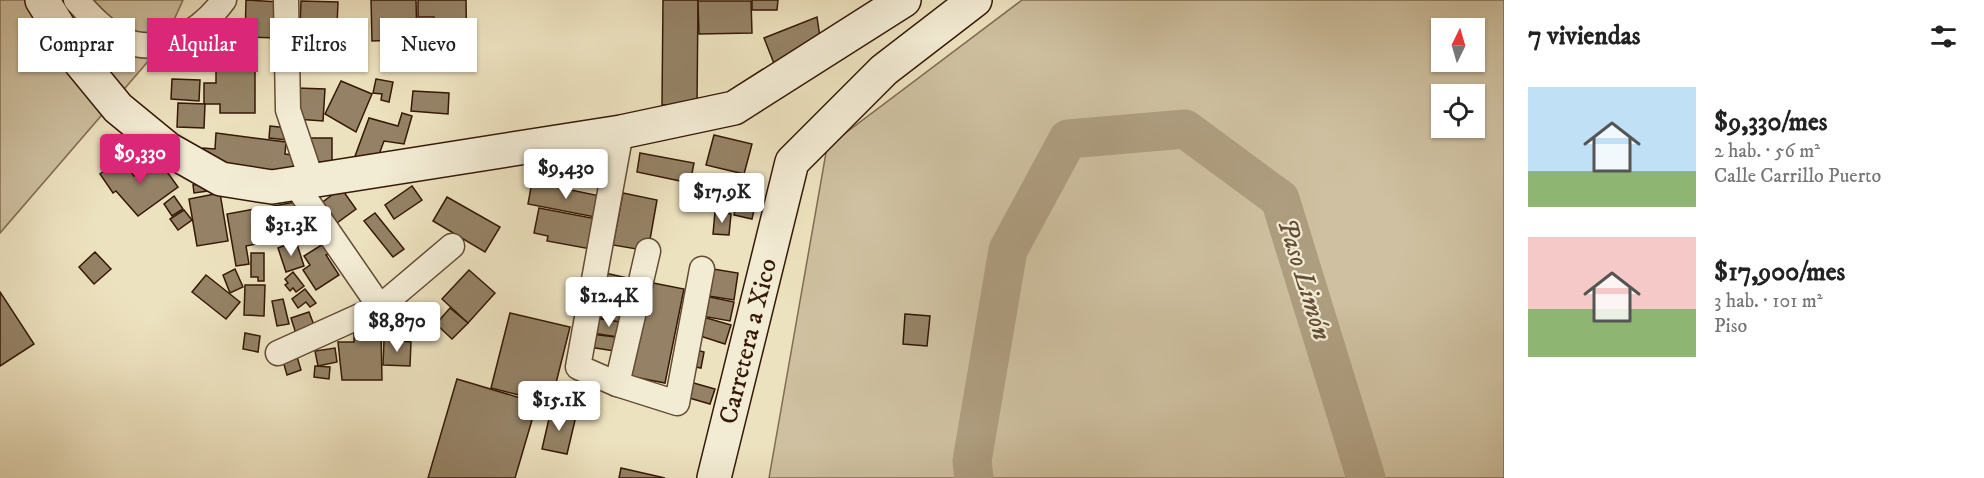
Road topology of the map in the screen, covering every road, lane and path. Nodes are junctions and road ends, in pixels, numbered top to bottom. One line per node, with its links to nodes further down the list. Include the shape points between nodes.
1 (42, 0): 8 (street, via 81,63 118,108 168,149 221,179 249,185)
2 (76, 0): 3 (street, via 103,27 123,40 150,46 181,38 209,20)
3 (224, 0)
4 (286, 0): 8 (street, via 288,110)
5 (904, 0): 7 (street, via 734,108)
6 (975, 0): 15 (street, Carretera a Xico, via 884,70 792,162)
7 (621, 132): 8 (street); 14 (street, via 578,367)
8 (304, 183): 12 (street)
9 (452, 246): 12 (street)
10 (648, 251): 14 (street)
11 (702, 268): 14 (street, via 677,403)
12 (380, 307): 13 (street)
13 (278, 353)
14 (617, 384)
15 (714, 478)

